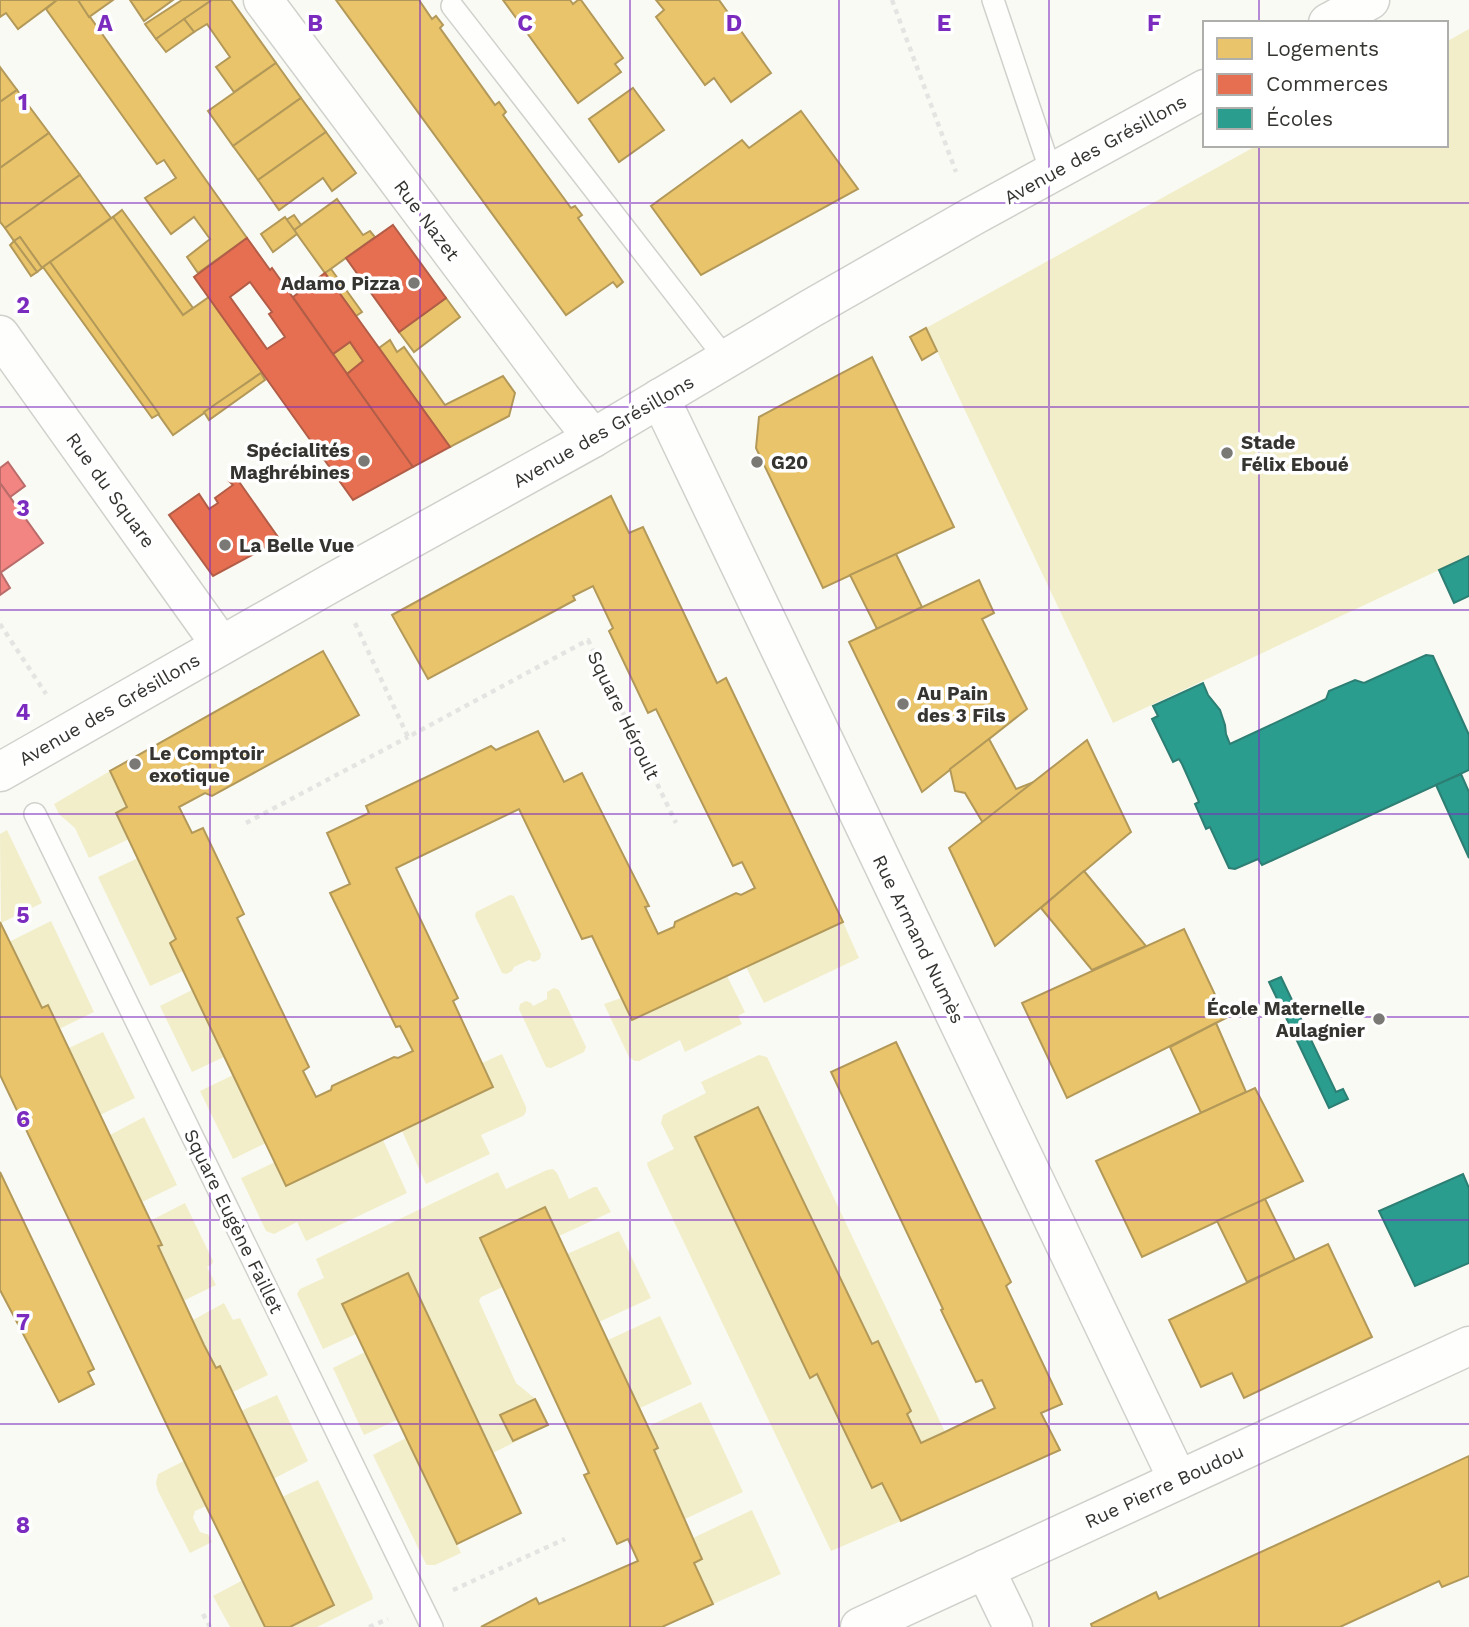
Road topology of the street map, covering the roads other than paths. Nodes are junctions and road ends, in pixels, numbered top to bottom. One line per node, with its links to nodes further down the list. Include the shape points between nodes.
1 (263, 0): 11 (street, Rue Nazet)
2 (993, 0): 7 (lane)
3 (1370, 0): 5 (street)
4 (452, 6): 9 (lane)
5 (1332, 21)
6 (1203, 90): 7 (street, Avenue des Grésillons)
7 (1051, 172): 9 (street, Avenue des Grésillons)
8 (0, 335): 12 (street, Rue du Square)
9 (726, 359): 10 (street, Avenue des Grésillons)
10 (660, 398): 11 (street, Avenue des Grésillons); 16 (street, Rue Armand Numès)
11 (593, 438): 12 (street, Avenue des Grésillons)
12 (221, 645): 13 (street, Avenue des Grésillons)
13 (0, 772)
14 (35, 814): 18 (lane, Square Eugène Faillet)
15 (1469, 1346): 16 (street, Rue Pierre Boudou)
16 (1178, 1479): 17 (street, Rue Pierre Boudou)
17 (985, 1569): 19 (street, Rue Pierre Boudou); 20 (street)
18 (432, 1627)
19 (859, 1627)
20 (1013, 1627)

